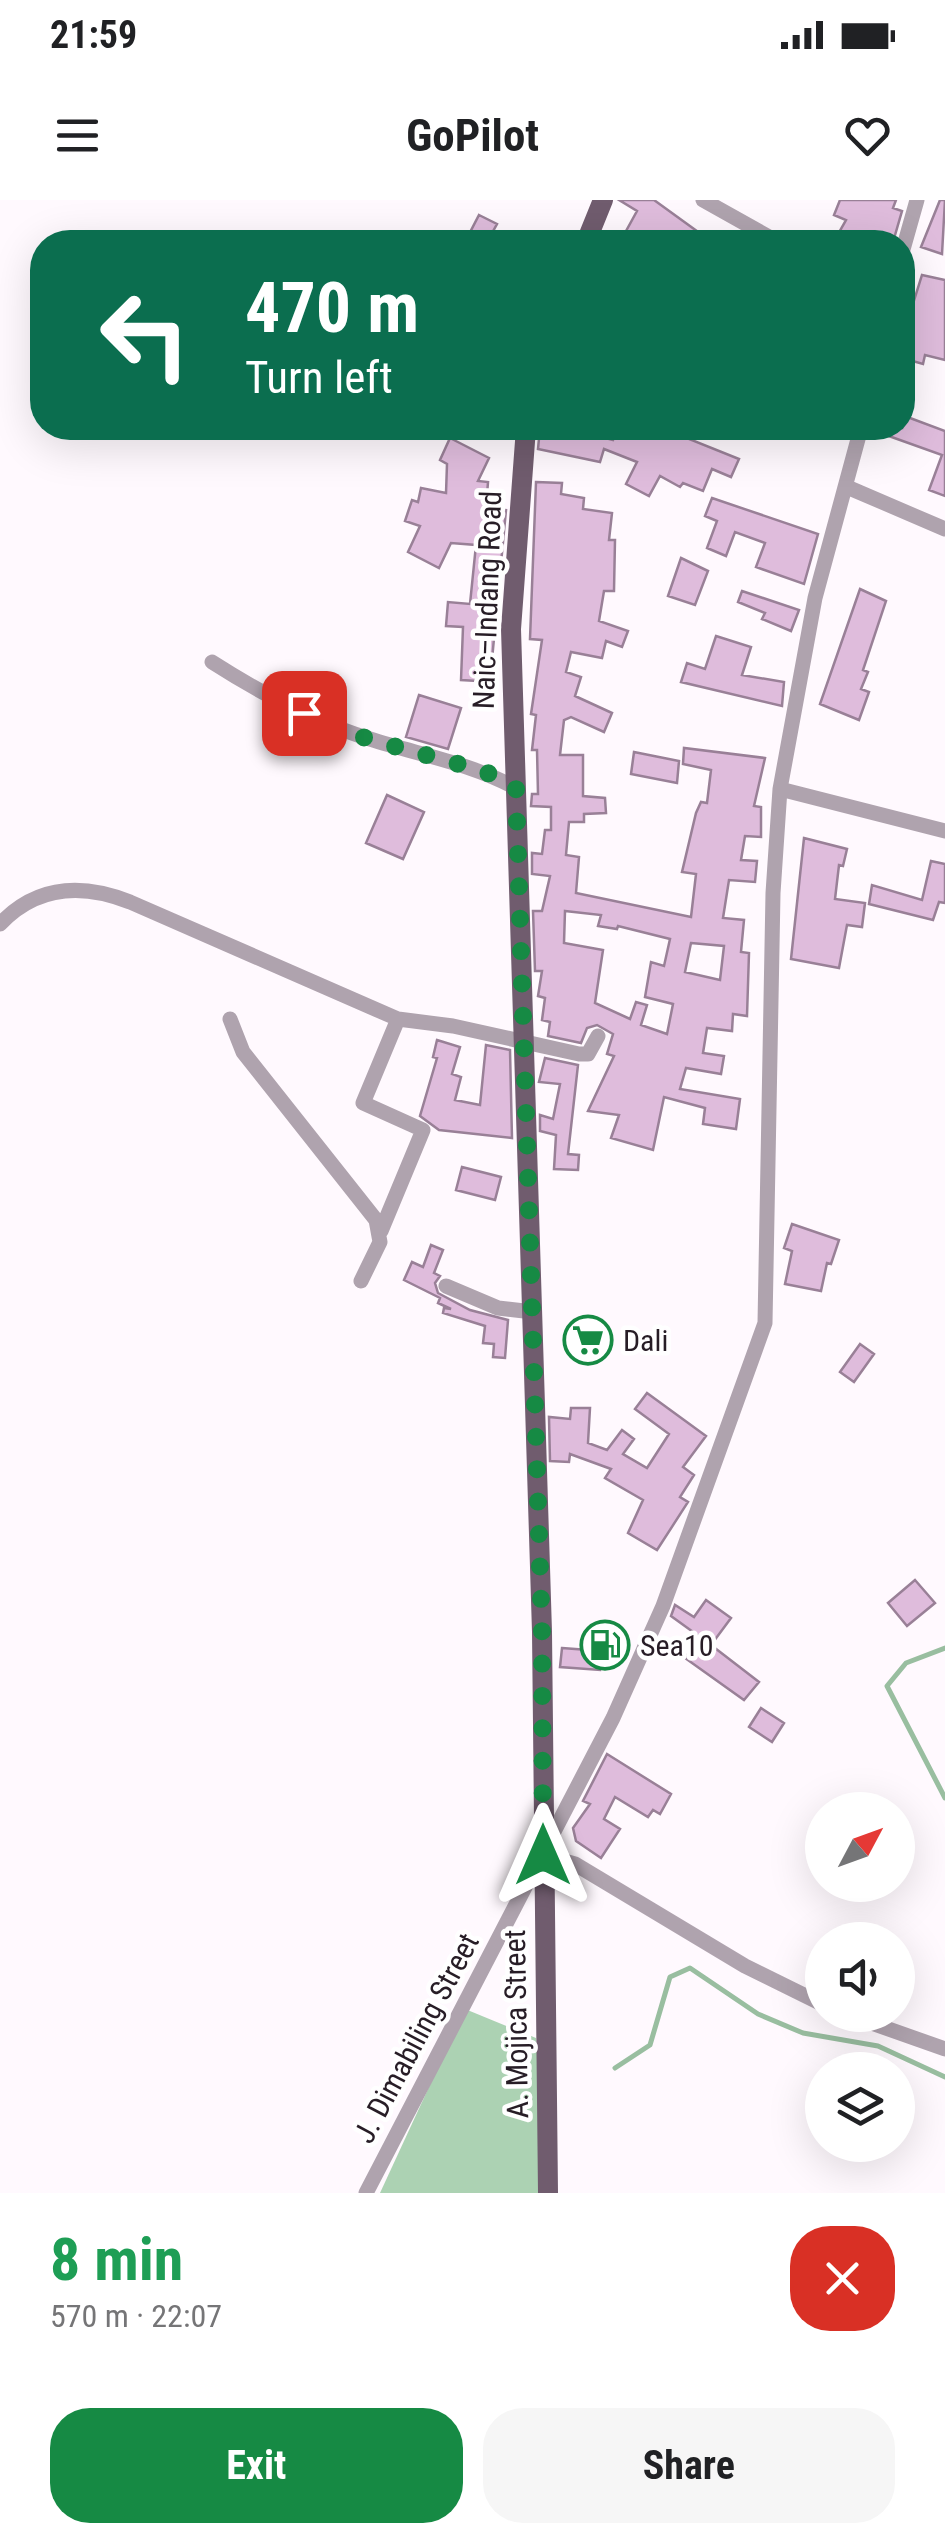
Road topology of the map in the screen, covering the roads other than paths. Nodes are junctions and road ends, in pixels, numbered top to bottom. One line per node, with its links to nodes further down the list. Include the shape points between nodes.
1 (603, 200): 4 (main road)
2 (703, 200): 5 (street)
3 (917, 200): 6 (street)
4 (591, 230)
5 (757, 230)
6 (909, 230)
7 (525, 440): 12 (main road, Naic–Indang Road, via 511,629)
8 (858, 440): 9 (street, J. Dimabiling Street)
9 (847, 487): 10 (street); 13 (street, J. Dimabiling Street, via 816,598)
10 (945, 528)
11 (212, 662): 12 (street, via 271,700 368,739 484,771)
12 (516, 788): 19 (main road, Naic–Indang Road)
13 (780, 789): 14 (street); 24 (street, J. Dimabiling Street, via 766,1322 663,1606)
14 (945, 831)
15 (0, 924): 17 (street, via 44,893 102,892)
16 (230, 1019): 20 (street, via 242,1052)
17 (398, 1019): 19 (street); 20 (street, via 363,1104 424,1130)
18 (598, 1036): 19 (street, via 588,1054)
19 (526, 1044): 23 (main road, Naic–Indang Road)
20 (381, 1231): 21 (street)
21 (360, 1282)
22 (446, 1286): 23 (street, via 498,1308)
23 (533, 1312): 24 (main road, Naic–Indang Road)
24 (543, 1855): 25 (street, via 574,1864); 28 (street, J. Dimabiling Street); 29 (main road, A. Mojica Street)
25 (805, 1996)
26 (897, 2032): 27 (street)
27 (945, 2049)
28 (366, 2193)
29 (548, 2193)

